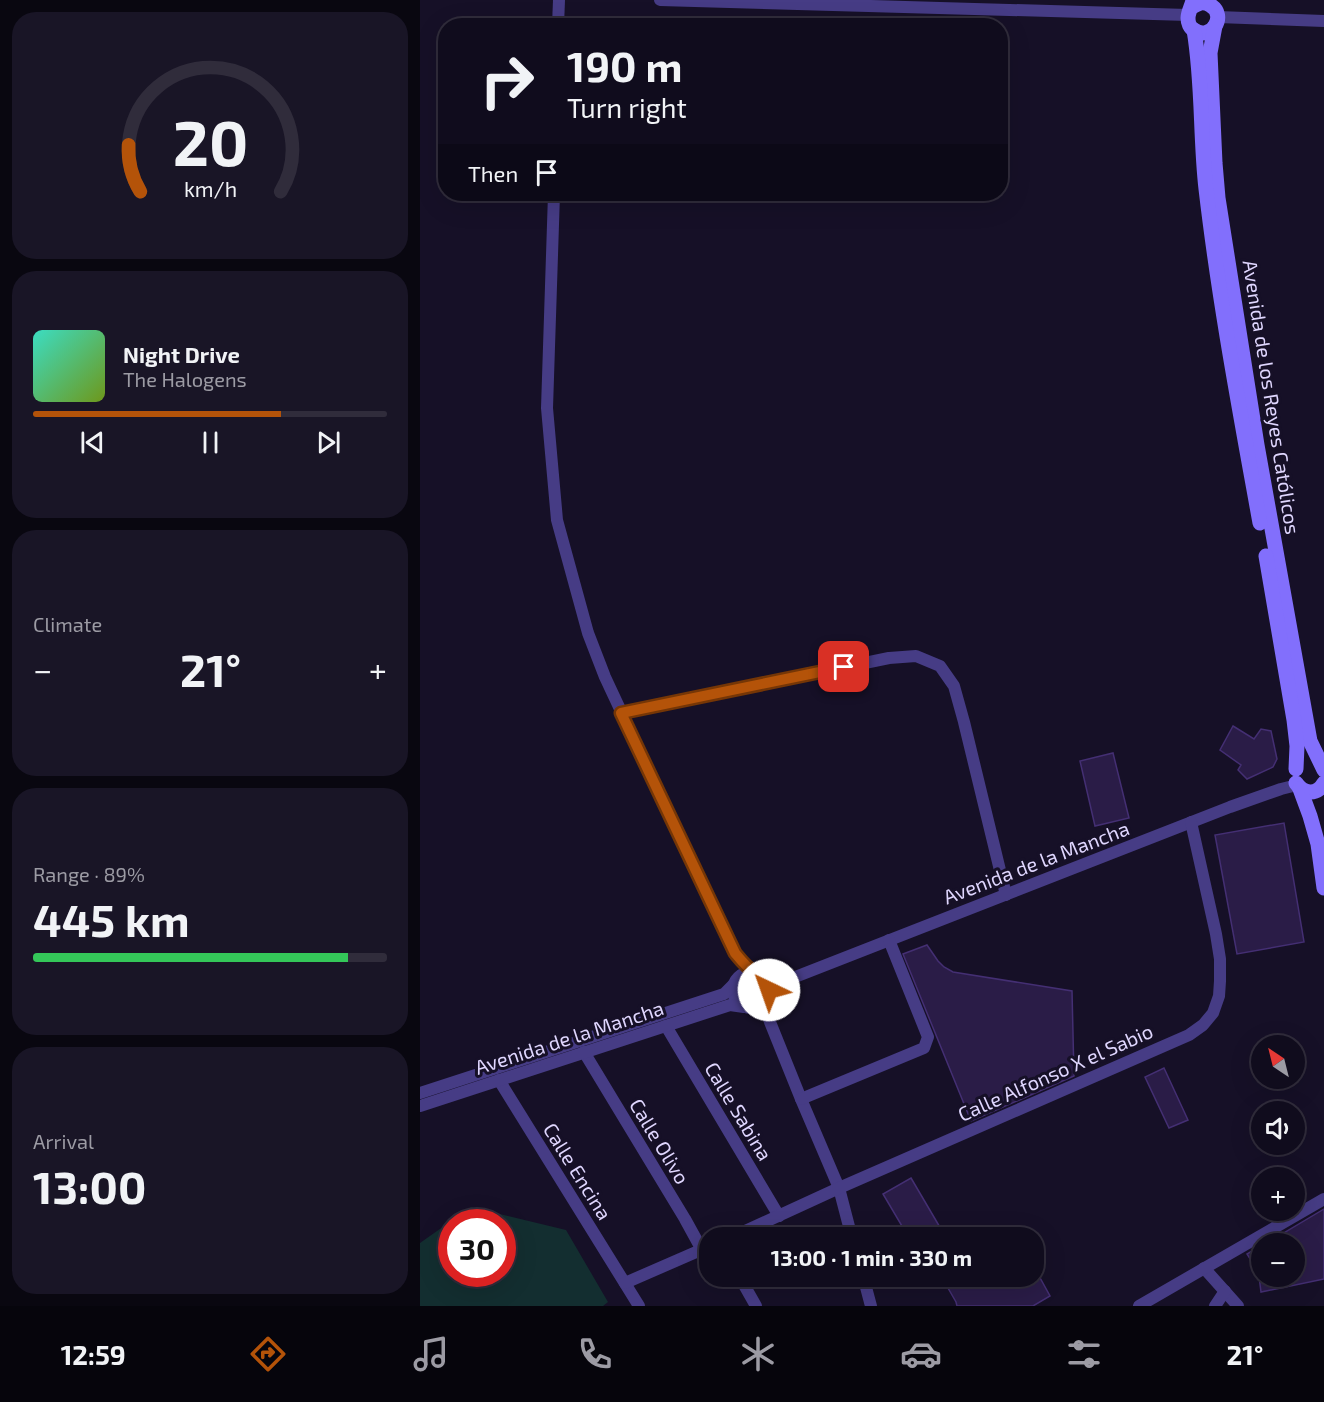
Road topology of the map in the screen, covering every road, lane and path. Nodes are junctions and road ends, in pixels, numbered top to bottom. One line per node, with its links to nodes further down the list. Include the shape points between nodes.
1 (559, 0): 6 (street)
2 (660, 0): 3 (street)
3 (974, 5): 4 (street)
4 (1191, 7): 5 (street, via 1204,3); 8 (street, via 1188,23)
5 (1214, 12): 7 (street); 8 (street, via 1212,30); 11 (street, Avenida de los Reyes Católicos, via 1210,52 1218,198 1310,741)
6 (558, 18)
7 (1324, 21)
8 (1194, 30): 12 (street, Avenida de los Reyes Católicos, via 1214,245 1294,720)
9 (554, 201): 10 (street, via 547,408 557,520 588,633)
10 (621, 713): 16 (street, via 889,658 916,656 940,666 954,686); 18 (street)
11 (1324, 770): 12 (street, via 1311,762 1304,763)
12 (1298, 781): 13 (street, via 1309,792); 14 (street, Avenida de la Mancha); 15 (street, Avenida de los Reyes Católicos, via 1318,844)
13 (1324, 783)
14 (1191, 822): 16 (street, Avenida de la Mancha); 31 (street, Calle Alfonso X el Sabio, via 1220,958 1220,996 1203,1025 1189,1035)
15 (1324, 888)
16 (1006, 895): 17 (street, Avenida de la Mancha)
17 (889, 940): 20 (street, Avenida de la Mancha); 29 (street, via 928,1037 924,1048)
18 (735, 953): 19 (street); 21 (street)
19 (754, 972): 21 (street, via 742,974); 22 (street)
20 (790, 979): 22 (street, Avenida de la Mancha); 24 (street, Avenida de la Mancha)
21 (735, 981): 23 (street); 24 (street, via 736,1000)
22 (766, 981): 24 (street, via 768,985)
23 (727, 1000): 24 (street); 25 (street, Avenida de la Mancha); 28 (street, Avenida de la Mancha)
24 (758, 1003): 29 (street)
25 (666, 1026): 26 (street, Avenida de la Mancha); 33 (street, Calle Sabina)
26 (584, 1052): 27 (street, Avenida de la Mancha); 36 (street, Calle Olivo)
27 (499, 1080): 30 (street, Avenida de la Mancha); 39 (street, Calle Encina)
28 (420, 1093)
29 (801, 1099): 31 (street)
30 (420, 1106)
31 (839, 1188): 33 (street, Calle Alfonso X el Sabio); 35 (street)
32 (1324, 1199): 38 (street)
33 (778, 1216): 34 (street, Calle Alfonso X el Sabio)
34 (754, 1227)
35 (849, 1227)
36 (699, 1238)
37 (699, 1251): 39 (street)
38 (1204, 1268): 42 (street); 46 (street)
39 (625, 1283): 43 (street, Calle Encina)
40 (745, 1287): 44 (street)
41 (866, 1287): 45 (street)
42 (1225, 1291): 47 (street); 48 (street)
43 (639, 1306)
44 (756, 1306)
45 (871, 1306)
46 (1139, 1306)
47 (1215, 1306)
48 (1238, 1306)

